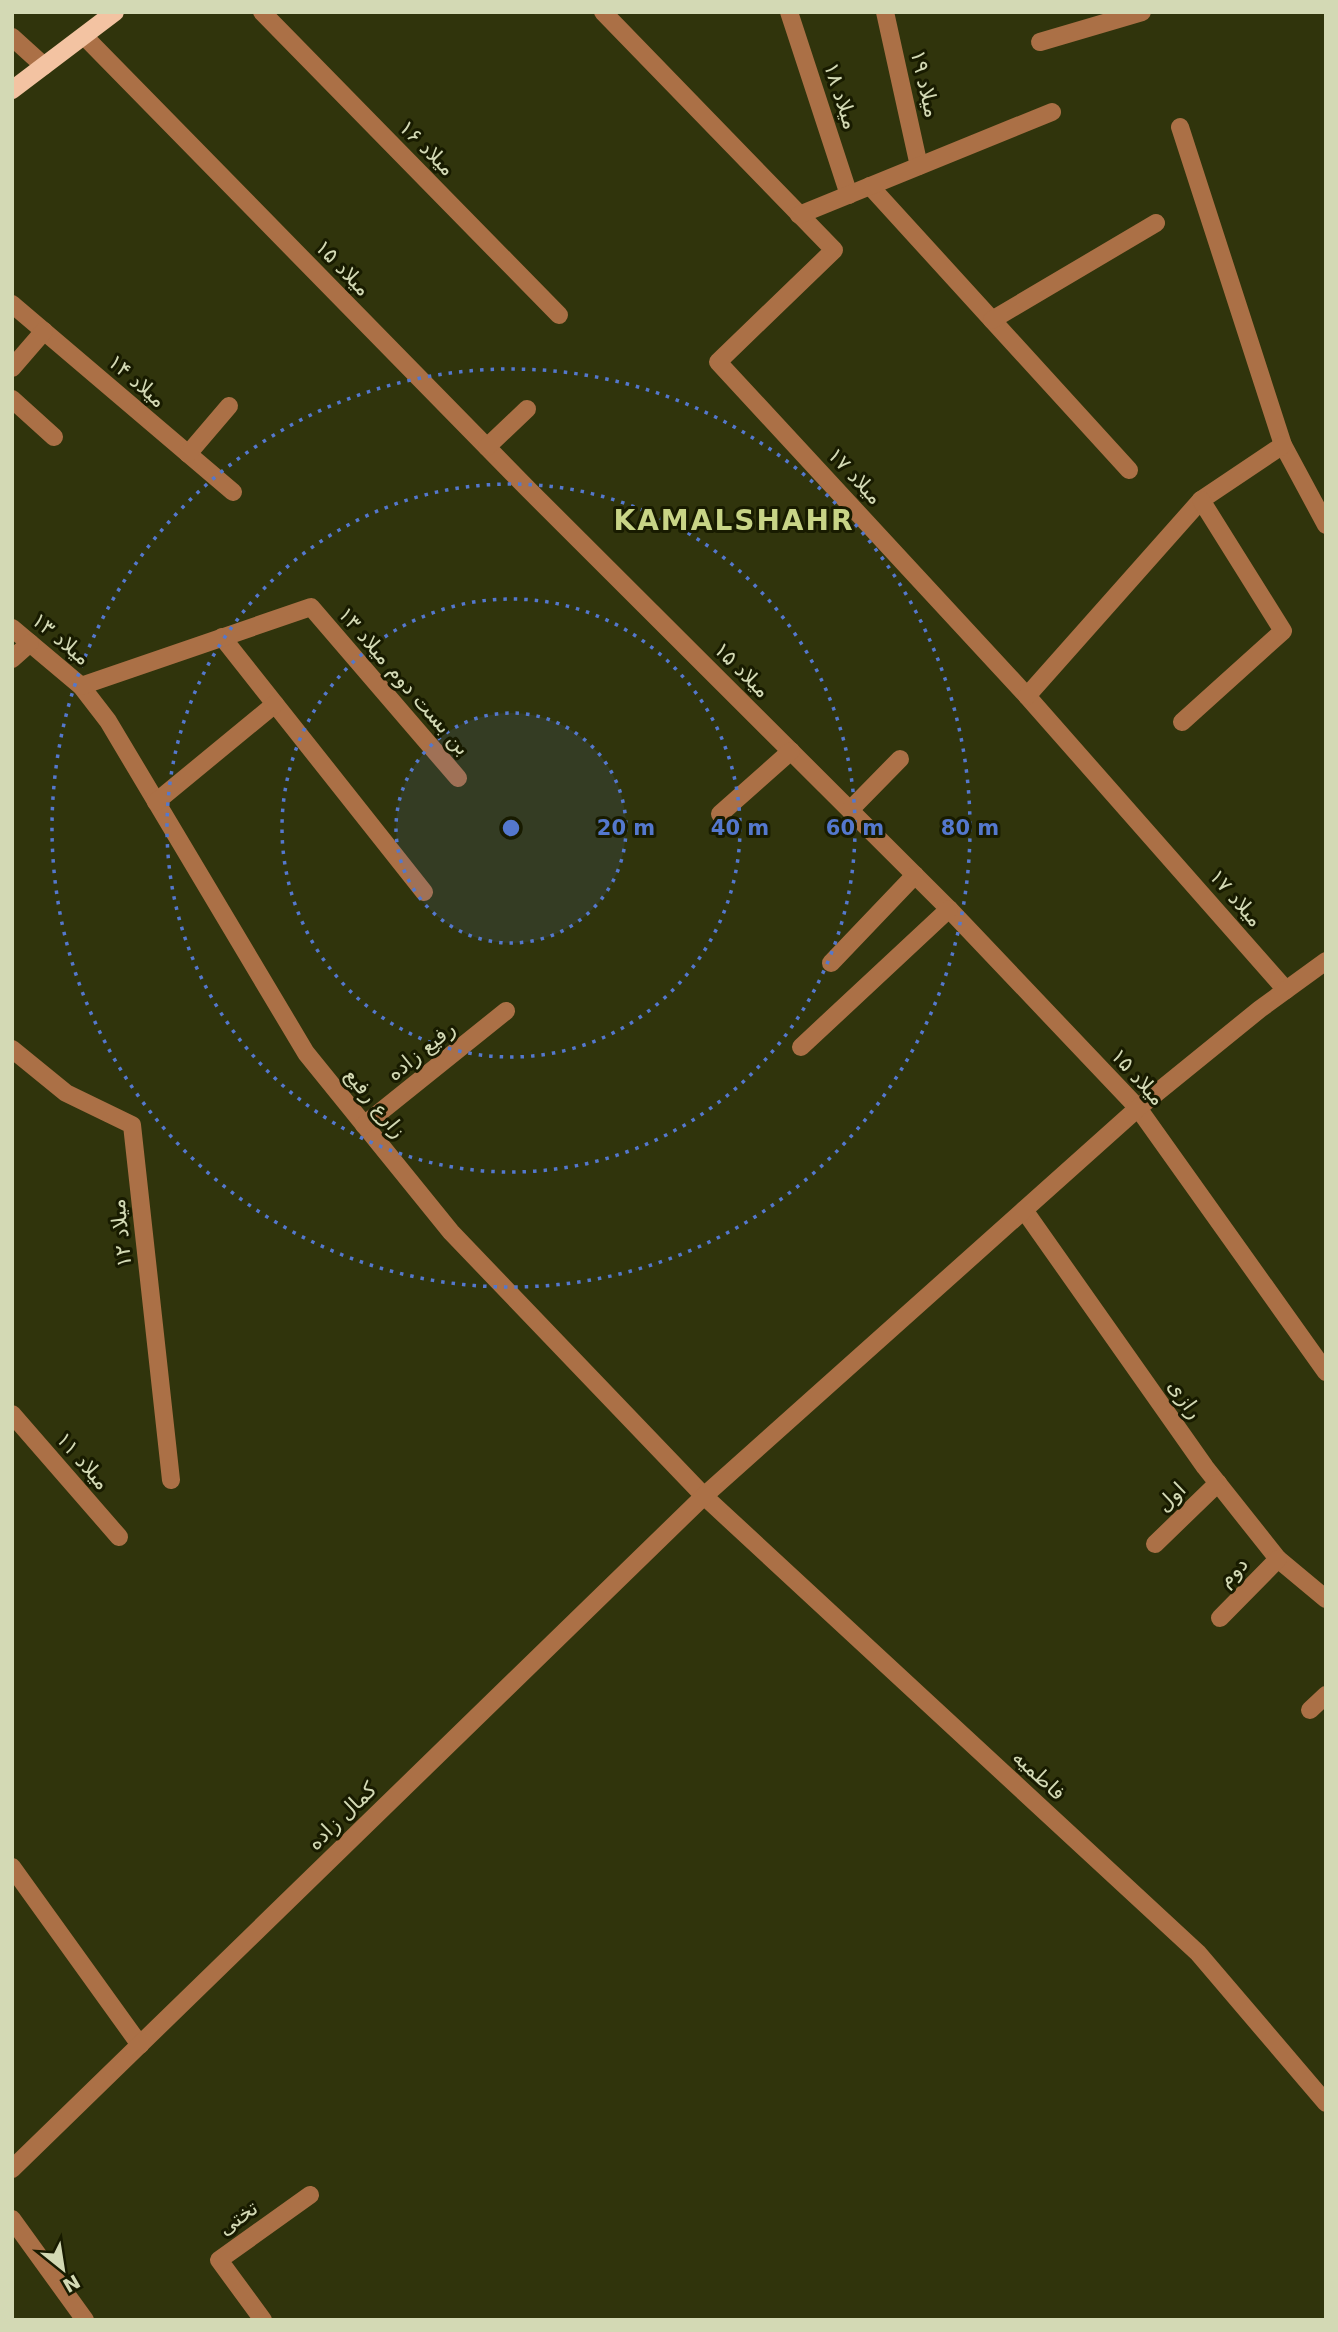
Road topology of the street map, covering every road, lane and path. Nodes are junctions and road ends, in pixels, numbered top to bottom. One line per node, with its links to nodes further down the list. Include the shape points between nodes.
1 (115, 12): 7 (main road)
2 (262, 12): 20 (street, میلاد ۱۶)
3 (603, 12): 17 (street, میلاد ۱۷)
4 (789, 12): 16 (street, میلاد ۱۸)
5 (885, 12): 14 (street, میلاد ۱۹)
6 (1142, 12): 9 (street)
7 (84, 36): 10 (main road); 29 (street, میلاد ۱۵)
8 (12, 37): 10 (street)
9 (1040, 42)
10 (44, 66): 11 (main road)
11 (12, 90)
12 (1052, 112): 14 (street)
13 (1180, 127): 28 (street)
14 (919, 166): 15 (street)
15 (870, 186): 16 (street); 21 (street)
16 (849, 195): 17 (street)
17 (799, 215): 40 (street, میلاد ۱۷, via 834,250 718,362)
18 (1156, 223): 21 (street)
19 (12, 304): 22 (street, میلاد ۱۴)
20 (559, 315)
21 (992, 320): 31 (street)
22 (44, 331): 23 (street); 30 (street, میلاد ۱۴)
23 (12, 368)
24 (12, 399): 27 (street)
25 (229, 406): 30 (street)
26 (527, 409): 29 (street)
27 (54, 438)
28 (1283, 445): 33 (street); 34 (street)
29 (487, 447): 43 (street, میلاد ۱۵)
30 (188, 454): 32 (street, میلاد ۱۴)
31 (1129, 470)
32 (233, 492)
33 (1201, 500): 40 (street); 42 (street, via 1283,631)
34 (1326, 526)
35 (12, 628): 37 (street, میلاد ۱۳)
36 (222, 637): 39 (street, بن بست دوم میلاد ۱۳); 41 (street); 45 (street, بن بست دوم میلاد ۱۳, via 311,607)
37 (30, 643): 38 (street); 39 (street, میلاد ۱۳)
38 (12, 659)
39 (81, 686): 46 (street, زارع رفیع, via 108,721)
40 (1027, 695): 54 (street, میلاد ۱۷)
41 (275, 704): 46 (street); 50 (street)
42 (1182, 722)
43 (791, 751): 47 (street, میلاد ۱۵); 48 (street)
44 (900, 759): 47 (street)
45 (458, 778)
46 (156, 802): 59 (street, زارع رفیع, via 306,1053)
47 (849, 810): 49 (street, میلاد ۱۵)
48 (720, 814)
49 (915, 876): 51 (street, میلاد ۱۵); 53 (street)
50 (424, 892)
51 (949, 909): 56 (street); 58 (street, میلاد ۱۵)
52 (1326, 961): 54 (street, کمال زاده)
53 (831, 963)
54 (1286, 990): 58 (street, کمال زاده)
55 (506, 1011): 59 (street, رفیع زاده)
56 (801, 1047)
57 (12, 1049): 63 (street, میلاد ۱۲, via 66,1093 132,1125)
58 (1138, 1108): 60 (street, کمال زاده); 61 (street, میلاد ۱۵)
59 (364, 1125): 65 (street, زارع رفیع, via 451,1232)
60 (1024, 1210): 64 (street, رازی); 65 (street, کمال زاده)
61 (1326, 1372)
62 (12, 1414): 66 (street, میلاد ۱۱)
63 (171, 1480)
64 (1218, 1483): 67 (street, اول); 68 (street, رازی)
65 (704, 1496): 74 (street, کمال زاده); 75 (street, فاطمیه, via 1198,1953)
66 (119, 1537)
67 (1155, 1544)
68 (1278, 1559): 69 (street, رازی); 70 (street, دوم)
69 (1326, 1599)
70 (1220, 1618)
71 (1326, 1695): 72 (street)
72 (1310, 1710)
73 (12, 1867): 74 (street)
74 (140, 2045): 76 (street, کمال زاده)
75 (1326, 2103)
76 (12, 2169)
77 (310, 2195): 80 (street, تختی, via 219,2260)
78 (12, 2219): 79 (street)
79 (85, 2320)
80 (263, 2320)

